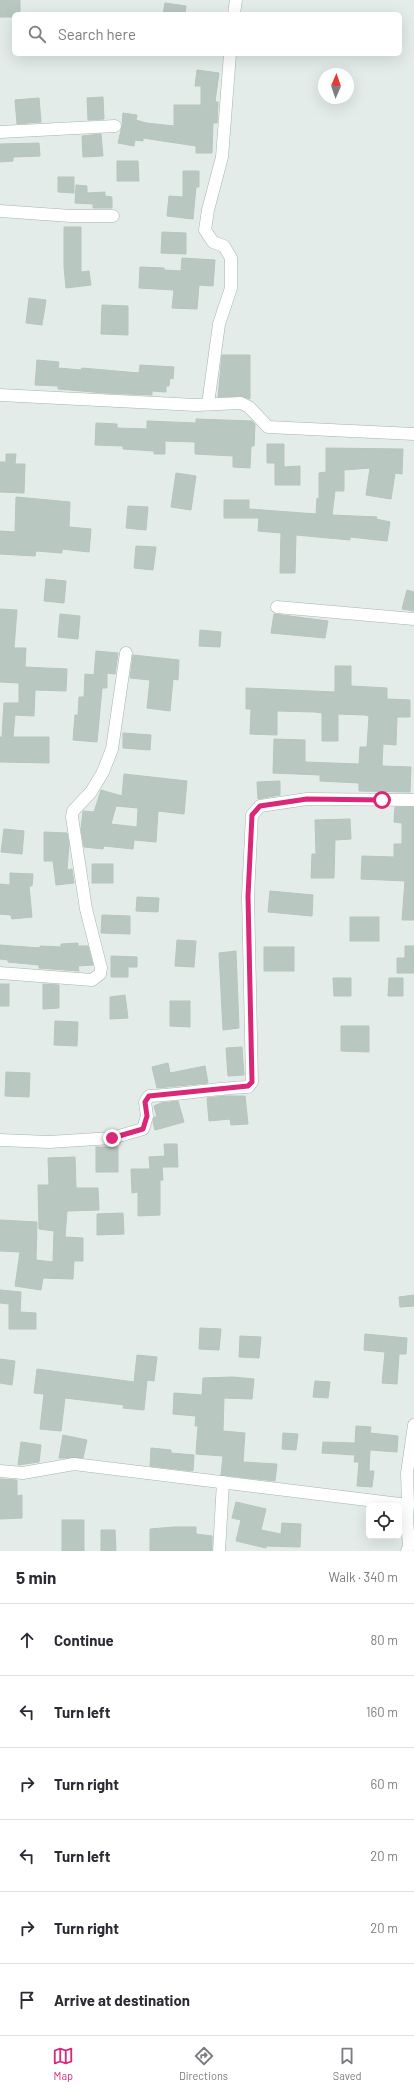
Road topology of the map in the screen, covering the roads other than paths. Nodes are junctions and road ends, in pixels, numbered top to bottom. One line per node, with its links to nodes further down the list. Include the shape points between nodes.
1 (236, 0): 2 (street)
2 (234, 12)
3 (230, 56): 9 (street, via 222,157 205,230 213,242 224,246 231,258 231,288 219,324)
4 (116, 126): 5 (street)
5 (0, 132)
6 (0, 211): 7 (street)
7 (113, 216)
8 (0, 395): 9 (street)
9 (208, 404): 10 (street, via 241,403 249,407 268,426)
10 (414, 434)
11 (277, 607): 12 (street)
12 (414, 619)
13 (126, 653): 15 (street, via 112,749 103,772 91,792 73,811 72,817 86,909 100,974 92,980)
14 (414, 800): 16 (street, via 307,799 260,806 252,815 248,896 252,1082 248,1086 149,1096 145,1102 147,1116 143,1129 112,1138 50,1142)
15 (0, 973)
16 (0, 1140)
17 (414, 1425): 20 (street, via 407,1473)
18 (0, 1471): 19 (street, via 23,1473 74,1464)
19 (223, 1482): 20 (street); 21 (street)
20 (408, 1505): 22 (street)
21 (219, 1551)
22 (407, 1551)

